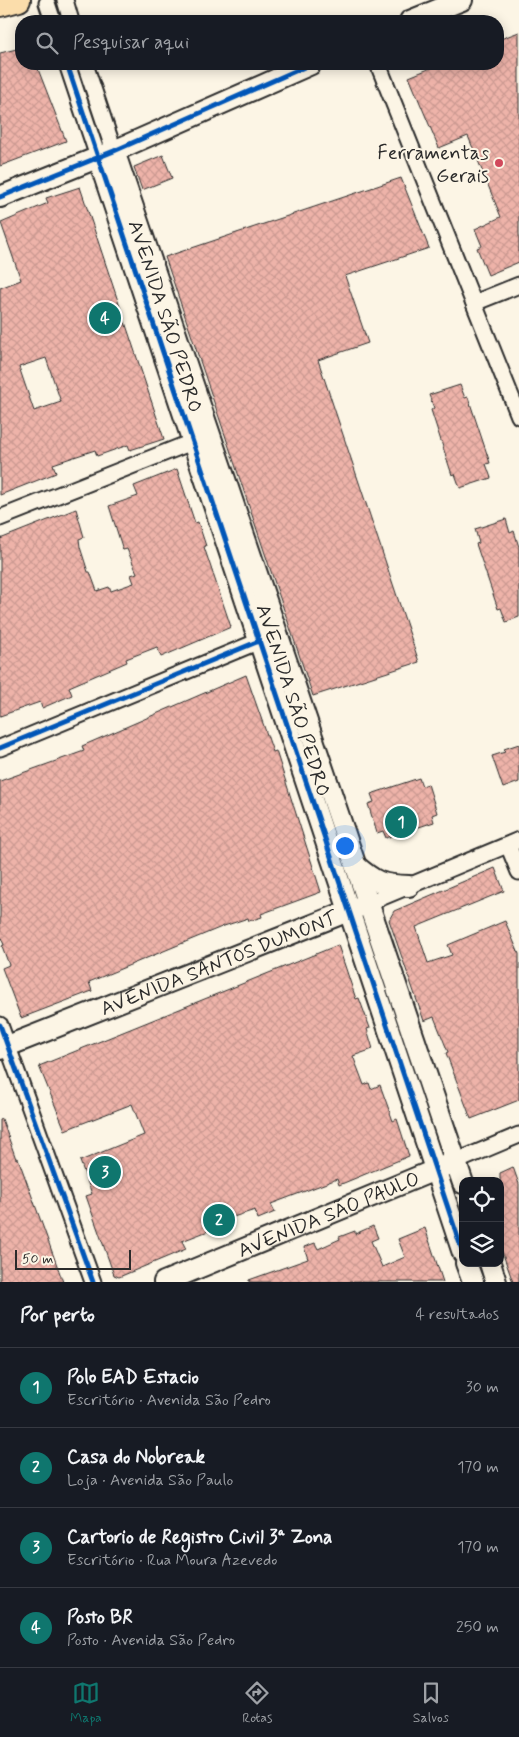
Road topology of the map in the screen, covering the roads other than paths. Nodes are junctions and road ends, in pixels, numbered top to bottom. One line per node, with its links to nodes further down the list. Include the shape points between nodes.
1 (65, 0): 5 (street)
2 (462, 0): 6 (street)
3 (47, 3): 4 (street)
4 (51, 15)
5 (69, 15)
6 (425, 15)
7 (70, 70): 11 (street)
8 (86, 70): 11 (street)
9 (298, 70): 11 (street)
10 (380, 70): 14 (street)
11 (106, 154): 12 (street); 16 (street, AVENIDA SÃO PEDRO); 18 (street, AVENIDA SÃO PEDRO)
12 (0, 197)
13 (519, 285): 14 (street)
14 (474, 303): 15 (street)
15 (519, 416)
16 (192, 442): 17 (street); 18 (street, AVENIDA SÃO PEDRO)
17 (0, 518)
18 (268, 638): 19 (street); 21 (street, AVENIDA SÃO PEDRO); 25 (street, AVENIDA SÃO PEDRO)
19 (0, 748)
20 (513, 842): 22 (street); 23 (street, AVENIDA SANTOS DUMONT)
21 (355, 865): 23 (street, via 381,883); 24 (street, AVENIDA SÃO PEDRO)
22 (519, 872)
23 (409, 886): 24 (street, AVENIDA SANTOS DUMONT)
24 (368, 903): 25 (street, AVENIDA SANTOS DUMONT); 29 (street, AVENIDA SÃO PEDRO)
25 (349, 910): 27 (street, AVENIDA SANTOS DUMONT); 30 (street, AVENIDA SÃO PEDRO)
26 (0, 1025): 27 (street)
27 (4, 1048): 35 (street)
28 (519, 1135): 29 (street, AVENIDA SÃO PAULO)
29 (456, 1162): 30 (street, AVENIDA SÃO PAULO); 31 (street, AVENIDA SÃO PEDRO)
30 (435, 1170): 32 (street, AVENIDA SÃO PEDRO); 36 (street, AVENIDA SÃO PAULO)
31 (461, 1177)
32 (459, 1241)
33 (467, 1267): 37 (street)
34 (491, 1267): 38 (street)
35 (93, 1282)
36 (164, 1282)
37 (472, 1282)
38 (496, 1282)

